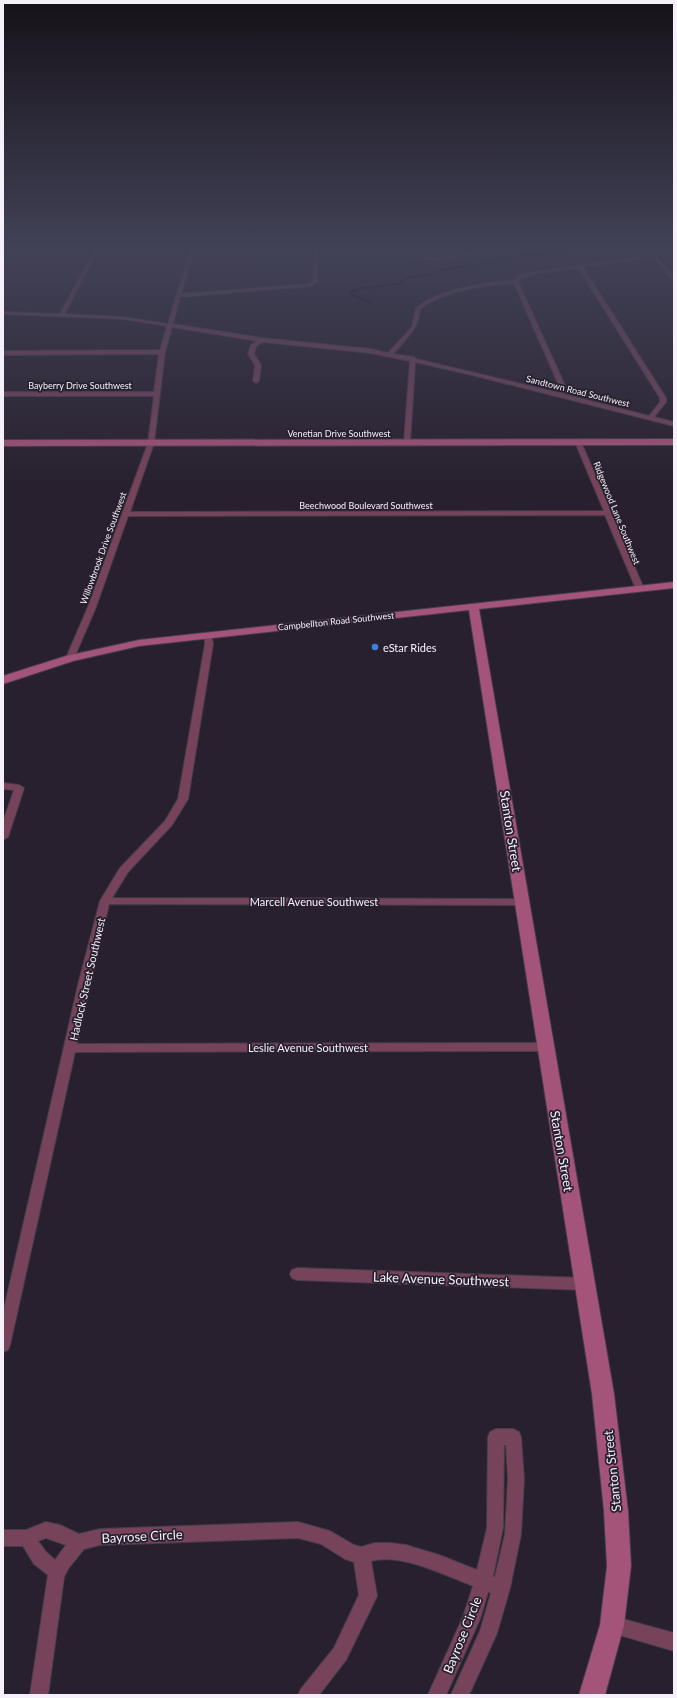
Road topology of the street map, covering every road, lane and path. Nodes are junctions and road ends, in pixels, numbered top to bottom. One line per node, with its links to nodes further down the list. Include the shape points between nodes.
1 (169, 329): 7 (street, Willowbrook Drive Southwest)
2 (196, 329): 6 (street, Sandtown Road Southwest)
3 (412, 329): 9 (street)
4 (537, 329): 14 (street, via 564,390)
5 (620, 329): 15 (street, via 663,398 663,402)
6 (262, 340): 9 (street, Sandtown Road Southwest); 11 (street, via 254,345 251,354 258,364)
7 (162, 352): 8 (street); 13 (street, Willowbrook Drive Southwest)
8 (3, 353)
9 (389, 355): 10 (street, Sandtown Road Southwest)
10 (414, 360): 14 (street, Sandtown Road Southwest); 21 (street)
11 (256, 381)
12 (3, 394): 13 (street, Bayberry Drive Southwest)
13 (158, 394): 17 (street, Willowbrook Drive Southwest)
14 (560, 395): 15 (street, Sandtown Road Southwest)
15 (650, 418): 16 (street, Sandtown Road Southwest)
16 (674, 424)
17 (151, 442): 20 (street, Venetian Drive Southwest); 21 (street, Venetian Drive Southwest); 23 (street, Willowbrook Drive Southwest)
18 (578, 442): 19 (street, Venetian Drive Southwest); 21 (street, Venetian Drive Southwest); 22 (street, Ridgewood Lane Southwest)
19 (674, 442)
20 (3, 443)
21 (406, 443)
22 (608, 513): 23 (street, Beechwood Boulevard Southwest); 25 (street, Ridgewood Lane Southwest)
23 (125, 514): 28 (street, Willowbrook Drive Southwest, via 92,607)
24 (674, 585): 25 (street, Campbellton Road Southwest)
25 (640, 589): 26 (street, Campbellton Road Southwest)
26 (473, 607): 27 (street, Campbellton Road Southwest); 33 (street, Stanton Street)
27 (208, 635): 28 (street, Campbellton Road Southwest, via 139,643); 32 (street, Hadlock Street Southwest, via 209,644 183,799 169,823 124,870)
28 (70, 658): 29 (street, Campbellton Road Southwest)
29 (3, 680)
30 (3, 786): 31 (street, via 19,788)
31 (3, 837)
32 (105, 901): 33 (street, Marcell Avenue Southwest); 35 (street, Hadlock Street Southwest)
33 (522, 902): 34 (street, Stanton Street)
34 (545, 1047): 35 (street, Leslie Avenue Southwest); 37 (street, Stanton Street)
35 (71, 1048): 38 (street, Hadlock Street Southwest)
36 (297, 1274): 37 (street, Lake Avenue Southwest)
37 (585, 1284): 46 (street, Stanton Street, via 603,1394 616,1511 619,1566)
38 (3, 1345)
39 (3, 1538): 40 (street)
40 (28, 1538): 41 (street, via 46,1530); 43 (street, via 33,1551 42,1562)
41 (79, 1542): 42 (street, Bayrose Circle, via 100,1536 298,1530 324,1537 351,1553); 43 (street)
42 (361, 1555): 44 (street, Bayrose Circle, via 369,1552 393,1552 412,1556); 49 (street, via 368,1596 340,1654)
43 (58, 1572): 48 (street)
44 (483, 1581): 45 (street); 45 (street, via 495,1528 496,1437 513,1437 516,1479 513,1534); 50 (street, Bayrose Circle, via 471,1619)
45 (501, 1588): 51 (street, via 488,1633)
46 (612, 1625): 47 (street); 52 (street, Stanton Street)
47 (674, 1642)
48 (39, 1695)
49 (307, 1695)
50 (437, 1695)
51 (460, 1695)
52 (592, 1695)

